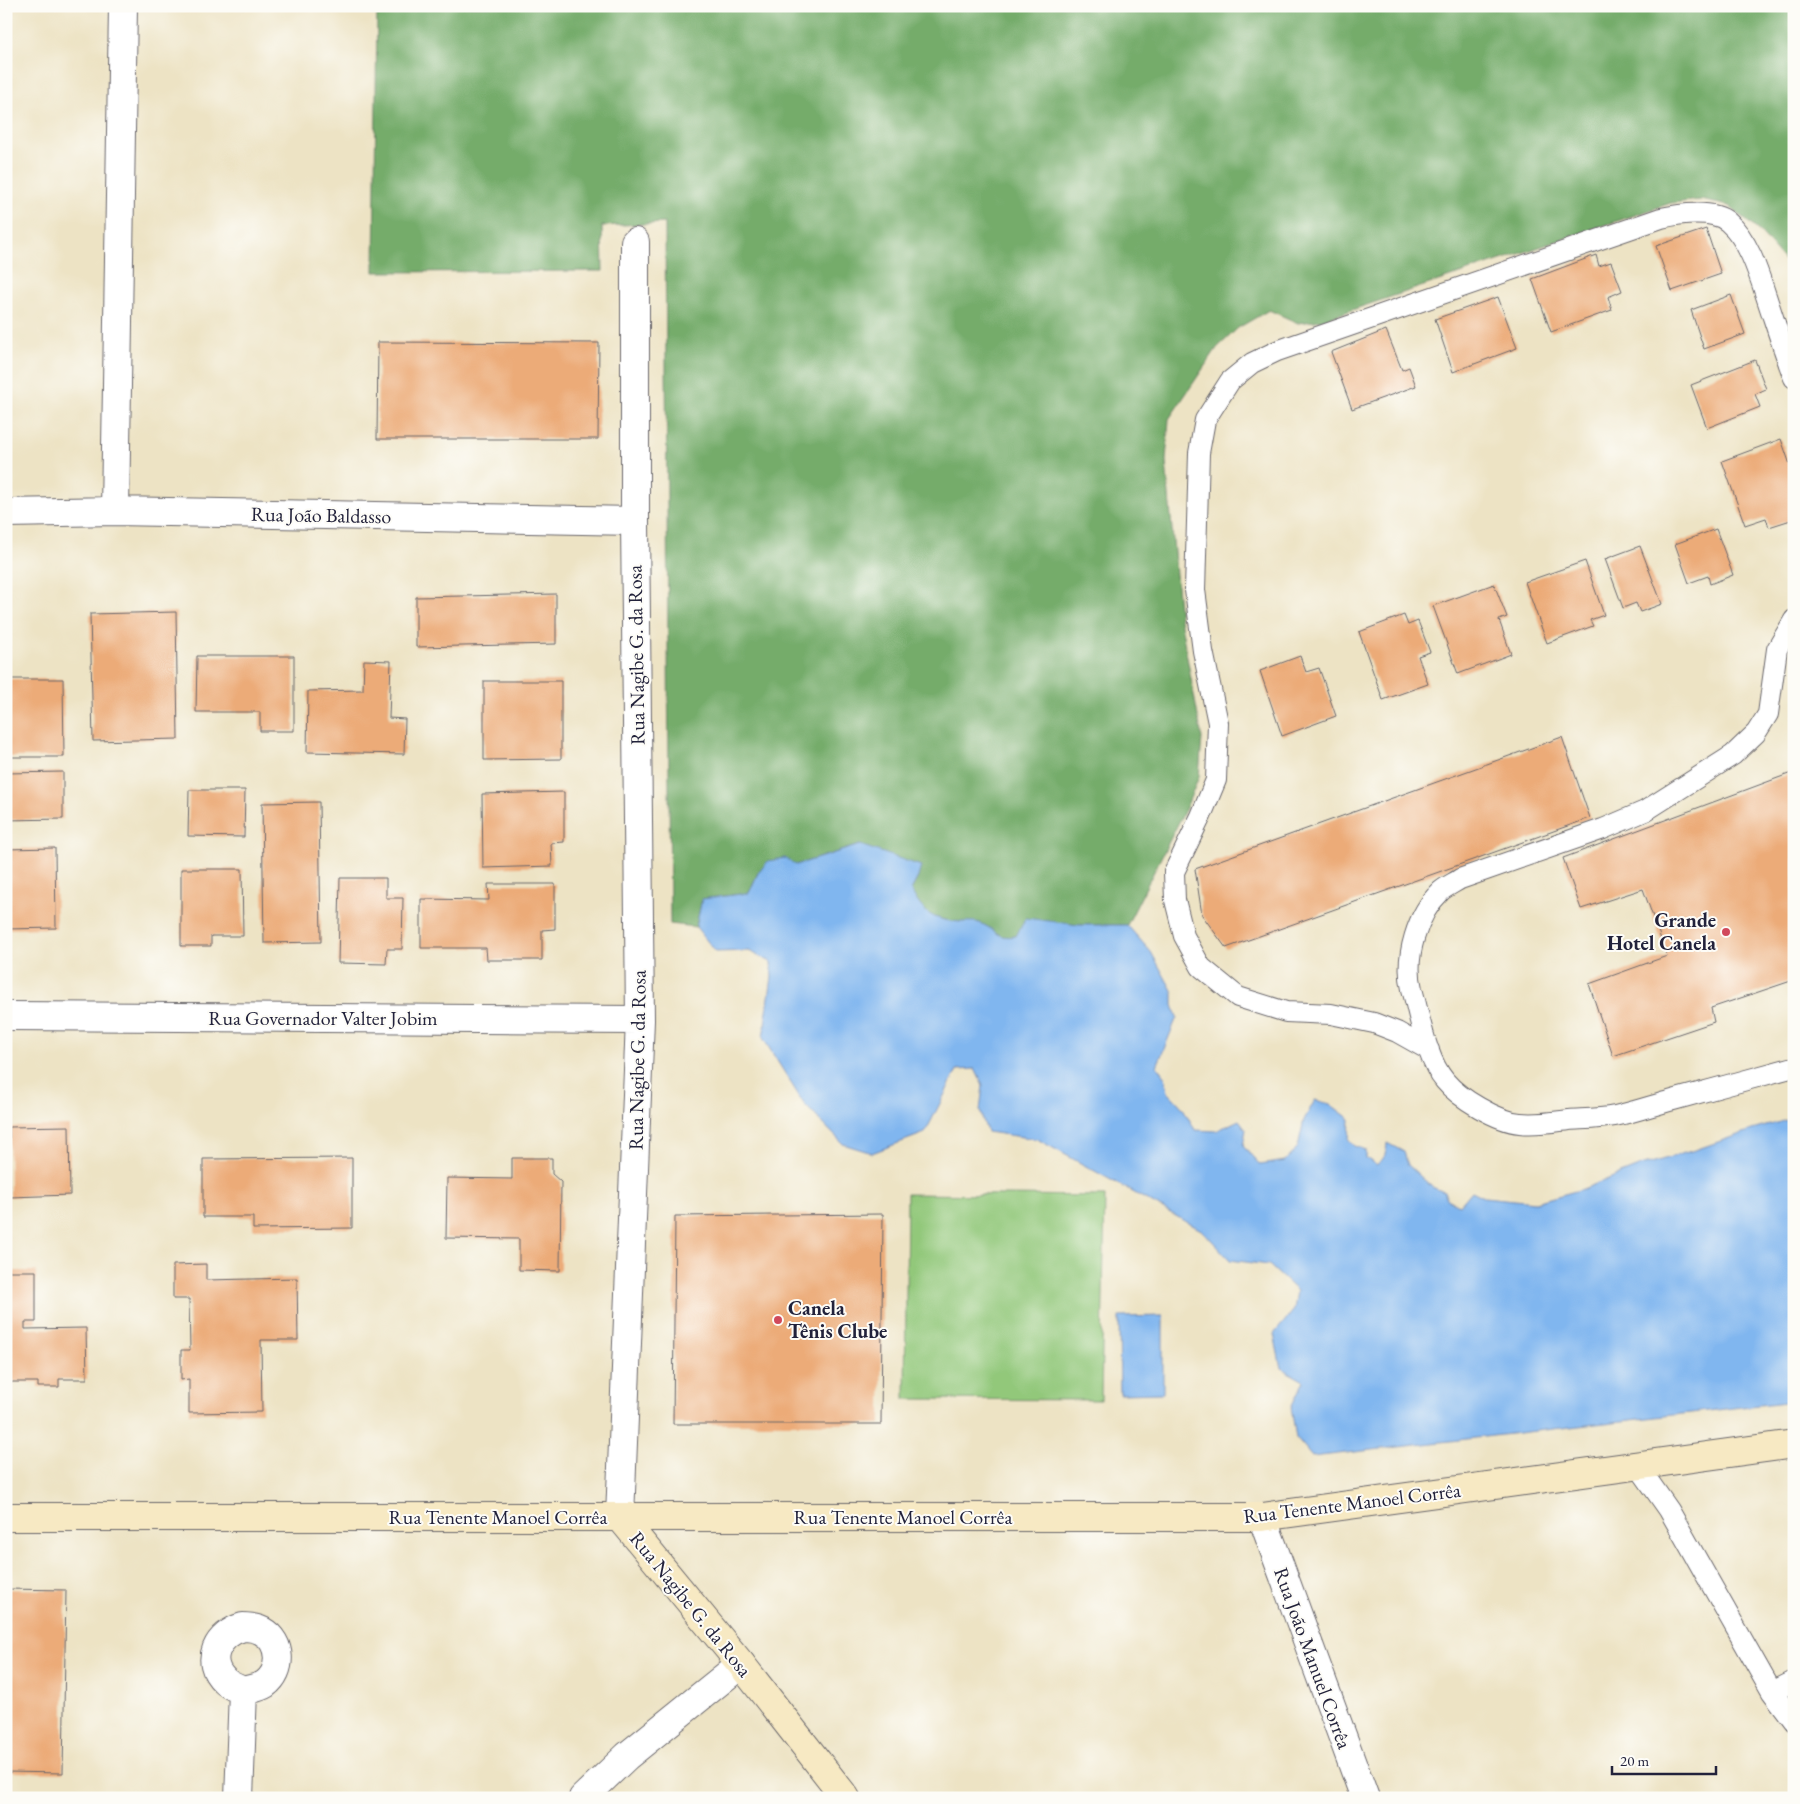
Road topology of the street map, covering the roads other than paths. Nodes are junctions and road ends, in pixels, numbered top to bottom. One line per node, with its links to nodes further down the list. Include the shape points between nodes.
1 (123, 6): 4 (street)
2 (635, 242): 6 (street, Rua Nagibe G. da Rosa)
3 (1794, 378): 10 (lane, via 1754,262 1743,241 1728,221 1709,214 1683,213 1277,351 1252,362 1230,381 1205,420 1198,453 1196,590 1203,651 1218,723 1216,780 1174,872 1174,900 1184,936 1201,967 1238,997 1286,1012 1331,1014 1374,1023)
4 (115, 511): 5 (street, Rua João Baldasso); 6 (street, Rua João Baldasso)
5 (6, 513)
6 (635, 521): 9 (street, Rua Nagibe G. da Rosa)
7 (1794, 620): 10 (lane, via 1777,649 1768,714 1756,733 1733,755 1645,811 1460,879 1442,890 1429,904 1414,935 1411,957 1411,983)
8 (6, 1016): 9 (street, Rua Governador Valter Jobim)
9 (640, 1020): 14 (street, Rua Nagibe G. da Rosa)
10 (1429, 1050): 11 (lane, via 1436,1068 1455,1091 1496,1115 1519,1123 1615,1116)
11 (1794, 1067)
12 (1794, 1444): 13 (street, Rua Tenente Manoel Corrêa)
13 (1638, 1466): 16 (street, Rua Tenente Manoel Corrêa); 20 (lane, via 1669,1510)
14 (620, 1517): 15 (street, Rua Tenente Manoel Corrêa); 16 (street, Rua Tenente Manoel Corrêa); 17 (street, Rua Nagibe G. da Rosa)
15 (6, 1518)
16 (1262, 1518): 25 (street, Rua João Manuel Corrêa)
17 (741, 1664): 23 (street, via 628,1756); 24 (street, Rua Nagibe G. da Rosa)
18 (1794, 1681): 20 (lane)
19 (243, 1691): 22 (street)
20 (1772, 1692): 21 (lane)
21 (1794, 1721)
22 (239, 1798)
23 (583, 1798)
24 (846, 1798)
25 (1365, 1798)

